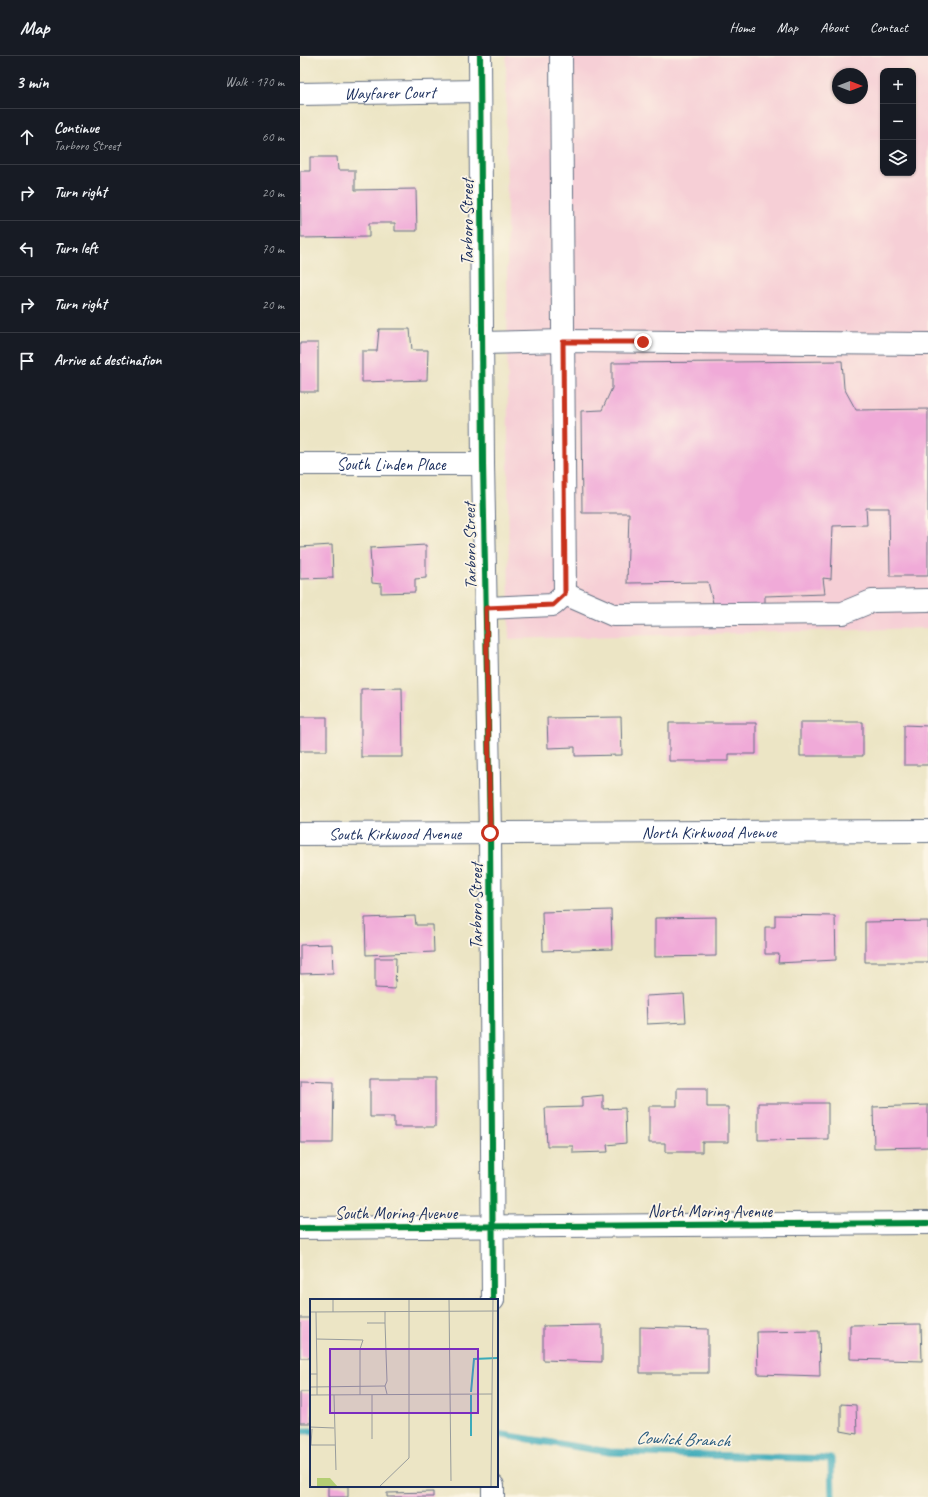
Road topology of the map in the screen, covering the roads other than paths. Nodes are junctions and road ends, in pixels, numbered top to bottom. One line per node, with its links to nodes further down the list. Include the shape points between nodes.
1 (480, 56): 3 (street, Tarboro Street)
2 (561, 56): 5 (street)
3 (480, 91): 4 (street, Wayfarer Court); 6 (street, Tarboro Street)
4 (300, 94)
5 (563, 342): 6 (street); 7 (street); 10 (street)
6 (482, 344): 9 (street, Tarboro Street)
7 (928, 344)
8 (300, 464): 9 (street, South Linden Place)
9 (483, 464): 12 (street, Tarboro Street)
10 (565, 594): 11 (street, via 613,615 843,613 872,601); 12 (street, via 553,605)
11 (928, 600)
12 (486, 608): 14 (street, Tarboro Street)
13 (928, 830): 14 (street, North Kirkwood Avenue)
14 (490, 833): 15 (street, South Kirkwood Avenue); 17 (street, Tarboro Street)
15 (300, 834)
16 (928, 1223): 17 (street, North Moring Avenue)
17 (492, 1226): 18 (street, South Moring Avenue); 19 (street, Tarboro Street)
18 (300, 1228)
19 (493, 1299)

